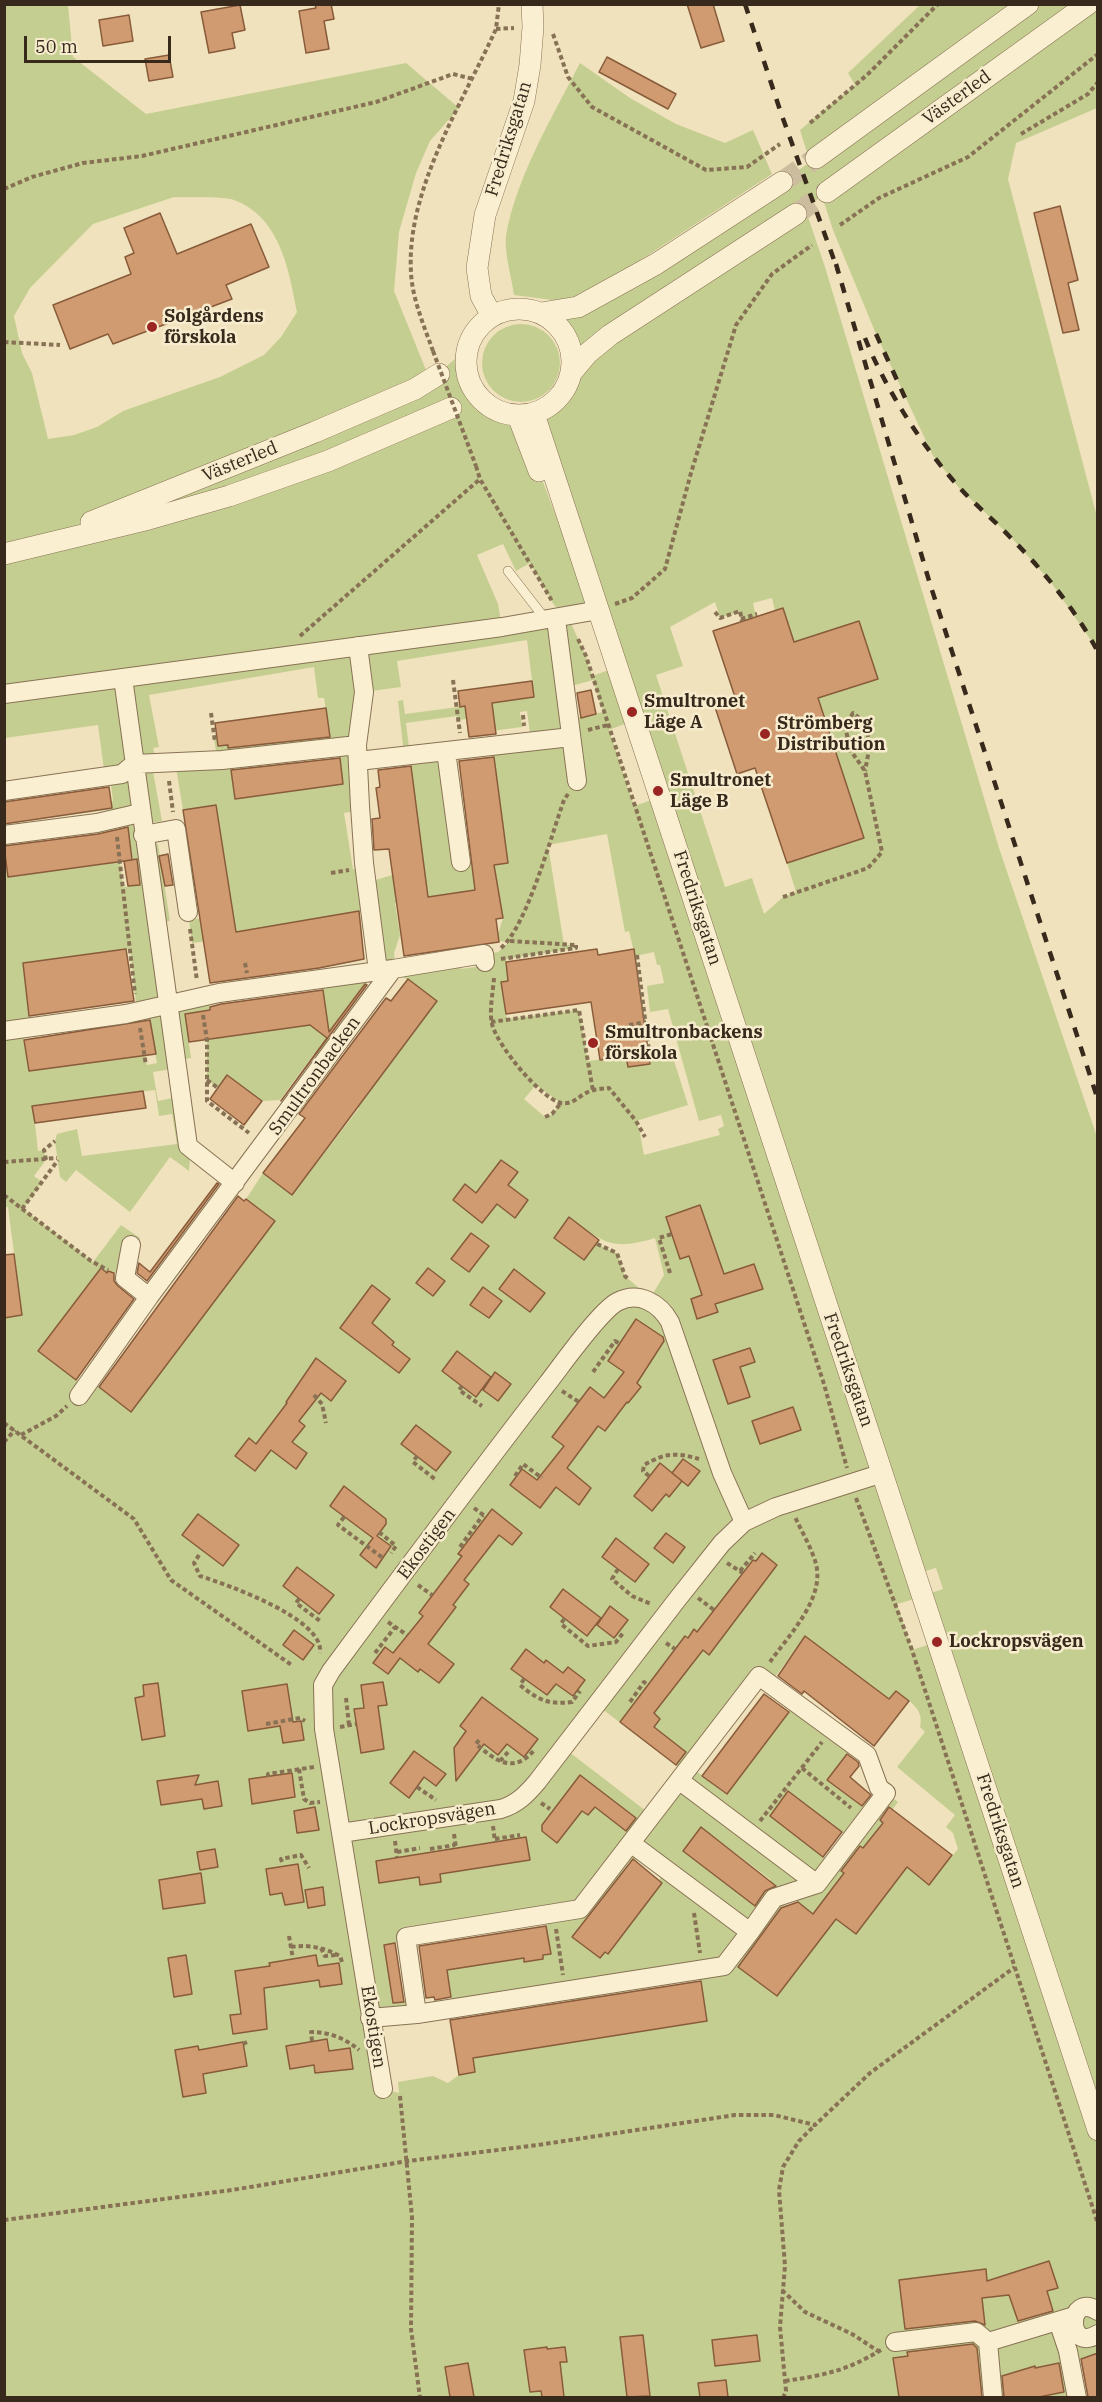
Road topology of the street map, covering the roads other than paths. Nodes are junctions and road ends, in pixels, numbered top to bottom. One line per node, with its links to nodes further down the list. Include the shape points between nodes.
1 (532, 4): 8 (street, Fredriksgatan, via 530,65 524,101 488,205 477,268 482,296)
2 (1028, 4): 4 (street, Västerled)
3 (1088, 4): 6 (street, Västerled)
4 (816, 158)
5 (782, 182): 9 (street, via 656,264 578,307)
6 (827, 192)
7 (796, 214): 11 (street, via 610,335)
8 (496, 313): 9 (street, via 514,309); 10 (street, via 473,333)
9 (541, 313): 11 (street, via 566,336 572,353)
10 (467, 349): 12 (street, via 470,384); 14 (street, Västerled, via 441,373 415,389)
11 (572, 372): 13 (street, via 567,386 548,408)
12 (485, 404): 13 (street, via 506,414); 14 (street, Västerled, via 453,407 328,461 229,496)
13 (526, 415): 17 (street, Fredriksgatan, via 571,556)
14 (38, 544): 15 (street, Västerled)
15 (4, 554)
16 (508, 571): 18 (lane)
17 (598, 610): 18 (street); 41 (street, Fredriksgatan)
18 (556, 619): 19 (street); 22 (street)
19 (358, 646): 20 (street); 24 (street, via 364,692)
20 (123, 678): 21 (street); 25 (street)
21 (4, 694)
22 (571, 737): 23 (street); 26 (street)
23 (454, 750): 24 (street); 31 (street)
24 (358, 753): 25 (street); 34 (street, via 365,868)
25 (134, 764): 27 (street, via 122,774); 28 (street)
26 (577, 781)
27 (4, 791)
28 (140, 813): 29 (street); 30 (street)
29 (4, 835)
30 (144, 835): 32 (street, via 176,829); 35 (street)
31 (461, 862)
32 (188, 912)
33 (490, 963): 34 (street)
34 (386, 970): 35 (street); 37 (street, Smultronbacken)
35 (168, 1004): 36 (street); 37 (street, via 188,1146)
36 (4, 1031)
37 (236, 1183): 39 (street, Smultronbacken)
38 (131, 1245): 39 (street, via 125,1278)
39 (149, 1297): 40 (street, Smultronbacken)
40 (79, 1396)
41 (883, 1473): 42 (street, Lockropsvägen); 51 (street, Fredriksgatan)
42 (744, 1522): 44 (street, Lockropsvägen, via 714,1554 524,1797 501,1809); 44 (street, Ekostigen, via 722,1473 670,1322 656,1304 645,1299 618,1301 604,1312 554,1375 323,1685)
43 (680, 1781): 45 (street); 46 (street); 46 (street, via 759,1676 867,1755 879,1788 886,1793)
44 (341, 1833): 49 (street, Ekostigen)
45 (632, 1844): 47 (street); 48 (street, via 580,1909 406,1936)
46 (817, 1884): 47 (street, via 774,1898)
47 (750, 1932): 48 (street, via 724,1966)
48 (417, 2014): 49 (street)
49 (370, 2019): 50 (street, Ekostigen)
50 (383, 2090)
51 (1098, 2130)
52 (1097, 2310): 53 (street, via 1085,2307)
53 (1066, 2319): 54 (street, via 1078,2334); 55 (street); 58 (street)
54 (1098, 2334)
55 (988, 2342): 56 (street, via 976,2332); 57 (street)
56 (887, 2347)
57 (993, 2397)
58 (1077, 2397)

